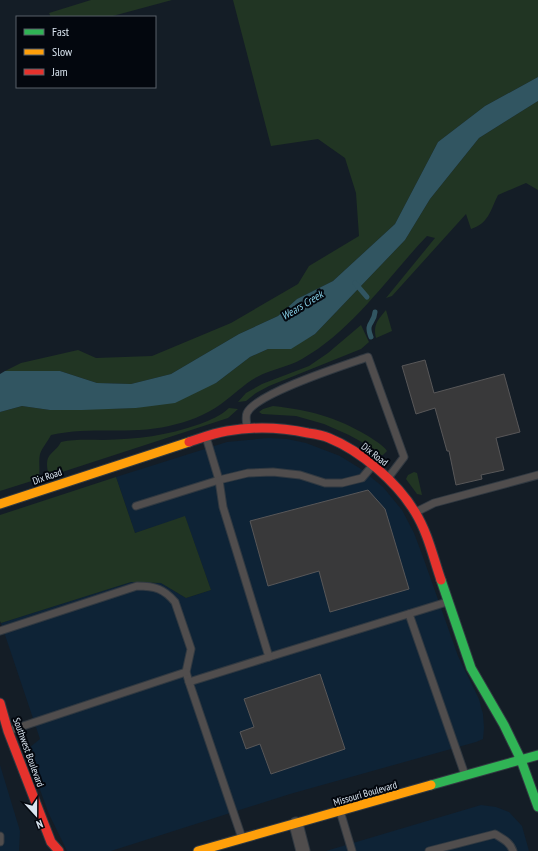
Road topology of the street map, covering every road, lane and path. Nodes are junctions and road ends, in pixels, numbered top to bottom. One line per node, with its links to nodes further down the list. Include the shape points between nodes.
1 (247, 428): 2 (main road, Dix Road); 3 (main road, Dix Road, via 269,426 326,437 343,444); 5 (lane, via 246,414 260,400 276,391 368,357 404,457)
2 (206, 437): 6 (lane); 7 (main road, Dix Road)
3 (373, 465): 5 (main road, Dix Road); 6 (lane, via 362,478 342,483 325,483 300,475 273,472 248,473)
4 (538, 475): 9 (lane, via 434,503)
5 (388, 478): 9 (main road, Dix Road)
6 (219, 480): 8 (lane); 13 (lane, via 223,507)
7 (3, 502)
8 (136, 506)
9 (415, 512): 10 (main road, Dix Road, via 426,534)
10 (448, 602): 11 (lane); 19 (main road, Dix Road, via 472,668)
11 (409, 614): 13 (lane); 20 (lane)
12 (0, 631): 14 (lane, via 137,586 149,586 160,589 175,602 191,649)
13 (269, 657): 15 (lane)
14 (186, 672): 15 (lane); 17 (lane)
15 (189, 682): 25 (lane)
16 (0, 703): 17 (main road, Southwest Boulevard)
17 (8, 731): 27 (main road, Southwest Boulevard, via 51,842)
18 (538, 755): 19 (main road, Missouri Boulevard)
19 (521, 760): 20 (main road, Missouri Boulevard); 21 (main road, Dix Road)
20 (465, 776): 22 (main road, Missouri Boulevard)
21 (538, 807)
22 (340, 811): 23 (main road, Missouri Boulevard); 30 (lane)
23 (296, 824): 25 (main road, Missouri Boulevard); 29 (street)
24 (0, 836): 26 (lane)
25 (242, 838): 28 (main road, Missouri Boulevard)
26 (0, 842)
27 (59, 851)
28 (198, 851)
29 (304, 851)
30 (352, 851)
31 (429, 851): 32 (lane, via 495,834 506,840)
32 (513, 851)

